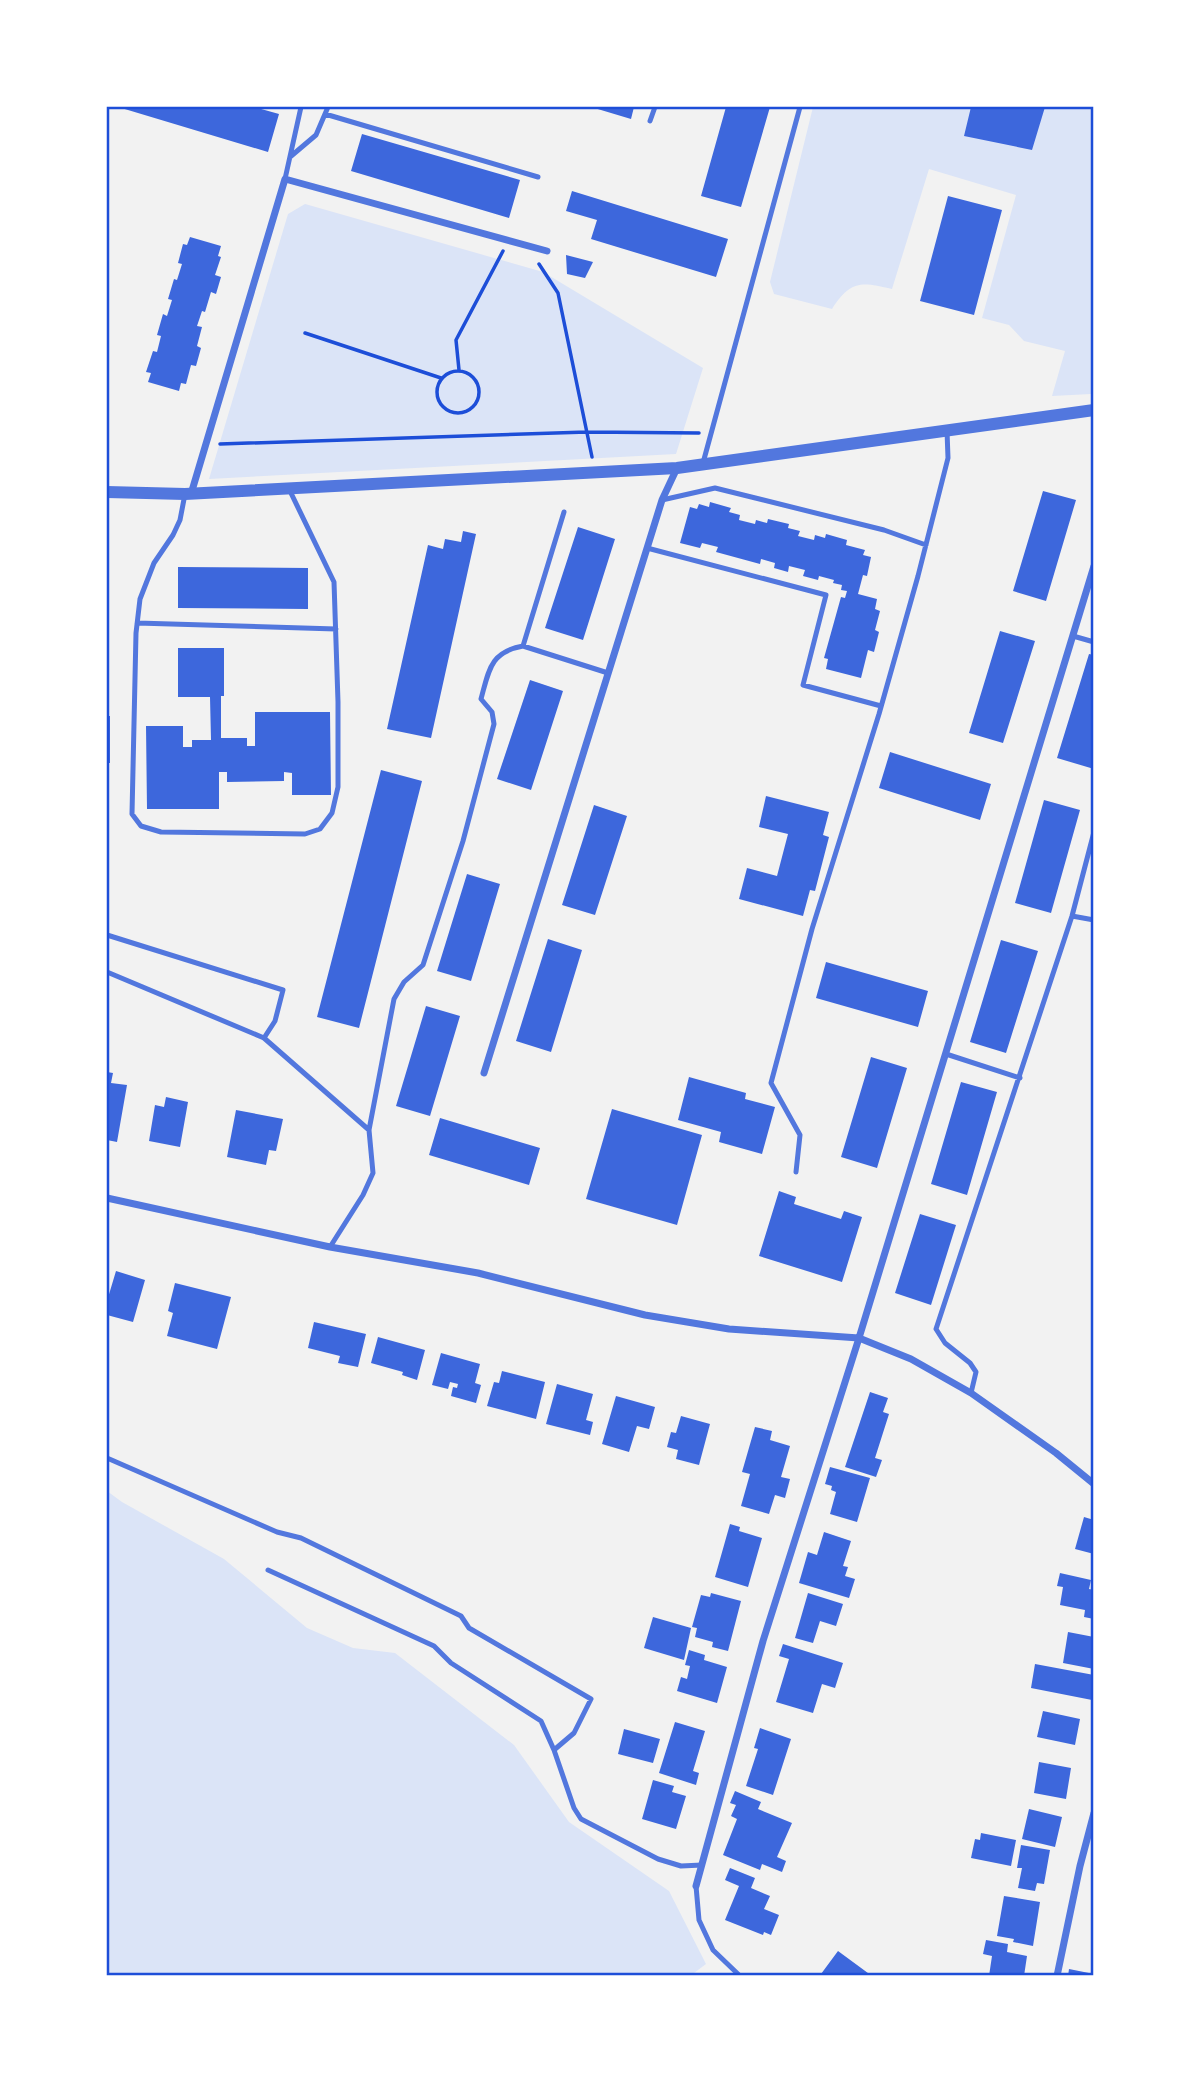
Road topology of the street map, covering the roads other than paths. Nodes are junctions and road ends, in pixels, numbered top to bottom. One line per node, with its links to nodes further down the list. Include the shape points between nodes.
1 (301, 107): 7 (lane)
2 (328, 107): 5 (lane)
3 (655, 107): 6 (lane)
4 (800, 107): 13 (lane)
5 (325, 114): 7 (lane, via 316,135); 8 (lane)
6 (650, 121)
7 (290, 157): 9 (lane)
8 (538, 177)
9 (285, 179): 10 (street); 17 (street)
10 (547, 251)
11 (1094, 410): 12 (street)
12 (947, 431): 13 (street); 20 (lane, via 948,458)
13 (702, 466): 14 (street)
14 (677, 468): 15 (street); 18 (street)
15 (290, 489): 17 (street); 24 (lane, via 334,582)
16 (107, 492): 17 (street)
17 (188, 494): 23 (lane, via 173,535 154,563 140,599)
18 (663, 499): 20 (lane, via 715,488 884,530); 21 (street)
19 (564, 512): 27 (lane)
20 (926, 545): 29 (lane)
21 (647, 548): 28 (street); 29 (lane, via 825,595 803,685)
22 (1094, 566): 25 (street)
23 (137, 623): 24 (lane); 24 (lane, via 132,814 141,825 161,832 305,834 320,829 332,813 338,786)
24 (336, 629)
25 (1073, 636): 26 (lane); 36 (street)
26 (1094, 642)
27 (523, 646): 28 (lane); 39 (lane, via 508,649 491,663 481,699 492,712 494,724 423,965 394,999)
28 (608, 673): 37 (street)
29 (881, 706): 40 (lane, via 812,929 771,1083 800,1135)
30 (1094, 832): 31 (lane)
31 (1072, 916): 32 (lane); 38 (lane)
32 (1094, 920)
33 (107, 935): 35 (lane, via 283,990 275,1021)
34 (107, 972): 35 (lane)
35 (264, 1038): 39 (lane)
36 (946, 1054): 38 (lane); 43 (street)
37 (484, 1073)
38 (1020, 1078): 44 (lane, via 936,1329 976,1372)
39 (369, 1130): 42 (lane, via 373,1173)
40 (796, 1172)
41 (107, 1198): 42 (street)
42 (330, 1247): 43 (street, via 478,1273 657,1317 729,1329)
43 (859, 1338): 44 (street, via 911,1359); 50 (street, via 763,1641)
44 (971, 1393): 46 (street)
45 (107, 1458): 48 (lane, via 277,1532 301,1538 461,1616 468,1628 591,1699 574,1733)
46 (1094, 1484)
47 (268, 1570): 48 (lane, via 434,1646 451,1663 541,1721)
48 (554, 1750): 50 (lane, via 581,1819 659,1859 681,1866)
49 (1094, 1813): 53 (street)
50 (702, 1865): 51 (street)
51 (696, 1886): 52 (lane, via 699,1920 713,1950)
52 (740, 1976)
53 (1057, 1976)

